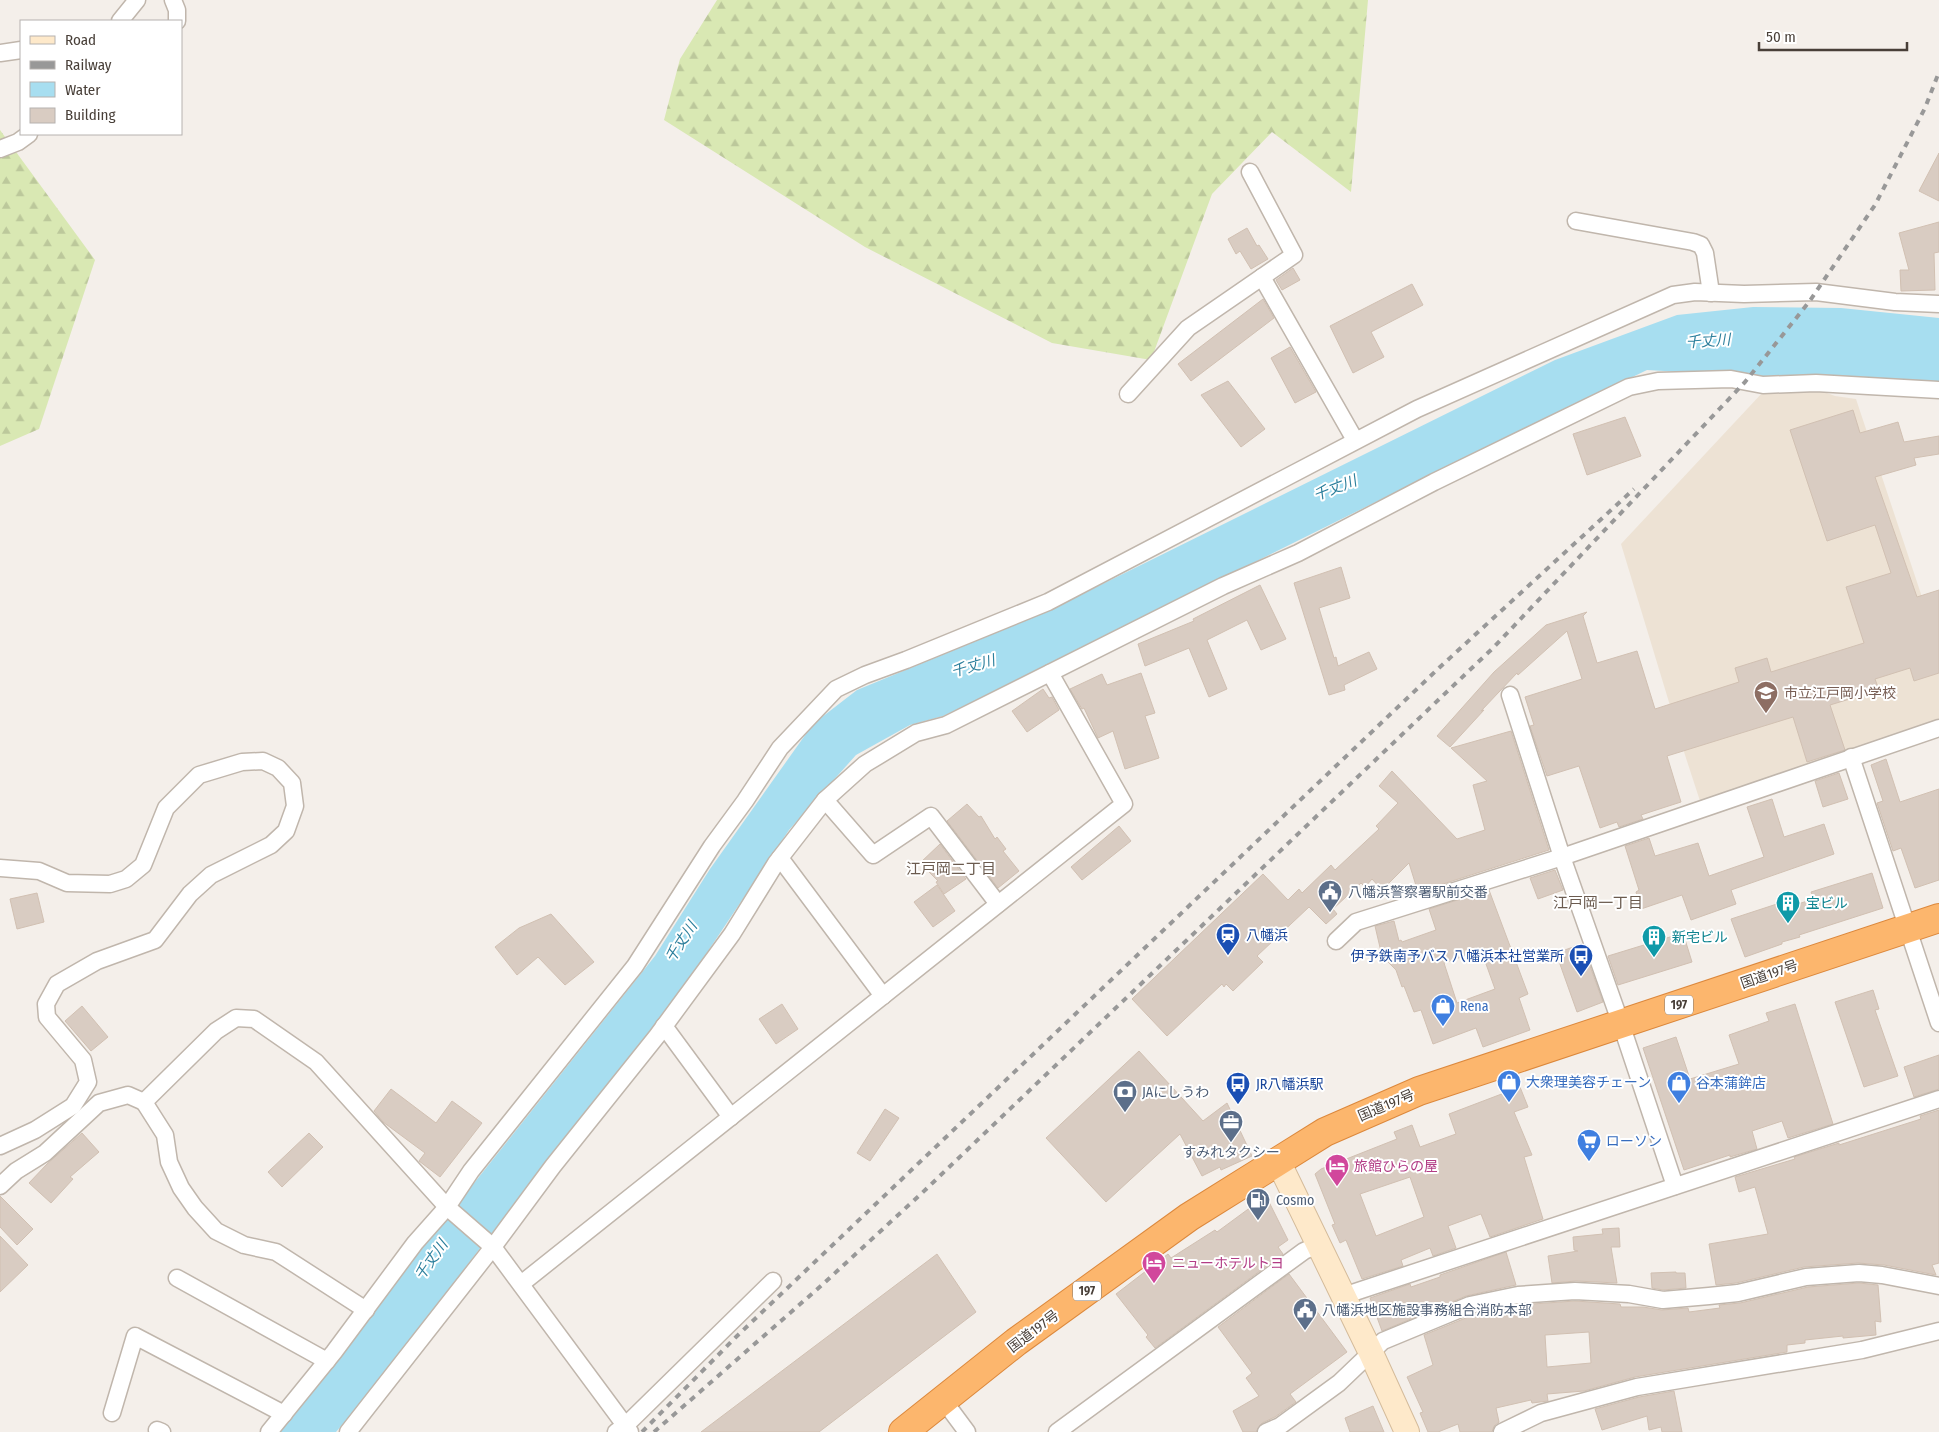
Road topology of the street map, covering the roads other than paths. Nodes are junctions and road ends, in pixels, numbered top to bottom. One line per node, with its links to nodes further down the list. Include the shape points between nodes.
1 (137, 0): 3 (street)
2 (173, 0): 4 (street)
3 (121, 20)
4 (178, 20)
5 (20, 50): 6 (street)
6 (0, 53)
7 (28, 135): 8 (street)
8 (0, 150)
9 (1250, 172): 11 (street, via 1294,255)
10 (1576, 222): 12 (street, via 1701,245)
11 (1262, 277): 15 (street, via 1188,328); 16 (street)
12 (1712, 293): 13 (street, via 1816,292); 16 (street, via 1673,295 1416,409)
13 (1939, 304)
14 (1939, 390): 17 (street, via 1816,382 1763,385 1731,379 1658,381 1629,387)
15 (1128, 394)
16 (1355, 440): 40 (street, via 1048,602 836,689 780,748 635,966 471,1171)
17 (1050, 673): 21 (street, via 946,725 916,734 865,764); 25 (street, via 1124,804)
18 (1510, 695): 22 (street)
19 (1939, 728): 20 (street)
20 (1851, 757): 22 (street); 27 (street)
21 (825, 800): 23 (street); 25 (street, via 873,855 932,816)
22 (1562, 857): 28 (street, via 1356,922); 31 (street)
23 (780, 858): 29 (street); 32 (street, via 732,934)
24 (0, 868): 36 (street, via 39,871 67,883 110,884 126,879 143,865 166,808 199,775 242,762 262,760 278,768 292,783 295,806 286,831 271,845 211,875 190,894 154,940 97,961 57,984 46,1004 47,1017 83,1060 88,1082 73,1106 35,1130)
25 (998, 904): 29 (street)
26 (1939, 918): 27 (highway, 国道197号 / 197)
27 (1908, 928): 30 (street); 31 (highway, 国道197号 / 197)
28 (1336, 941)
29 (884, 996): 35 (street)
30 (1939, 1023)
31 (1622, 1024): 37 (highway, 国道197号 / 197, via 1403,1097 1325,1132); 39 (street)
32 (664, 1026): 35 (street); 41 (street)
33 (1939, 1099): 39 (street)
34 (144, 1102): 38 (street, via 128,1094 99,1103 45,1153 16,1171); 40 (street, via 216,1031 236,1018 254,1019 316,1062); 48 (street, via 165,1135 169,1162 181,1188 216,1231 244,1245 276,1252)
35 (731, 1117): 45 (street)
36 (0, 1146)
37 (1278, 1161): 42 (street); 52 (highway, 国道197号 / 197, via 1181,1223 1016,1342)
38 (0, 1186)
39 (1675, 1186): 47 (street)
40 (447, 1207): 41 (street); 48 (street, via 415,1242)
41 (489, 1244): 45 (street); 57 (street)
42 (1318, 1245): 47 (street); 60 (street, via 1304,1251)
43 (177, 1278): 51 (street)
44 (773, 1281): 55 (street)
45 (521, 1284): 55 (street)
46 (1939, 1286): 50 (street, via 1859,1273 1806,1277 1738,1292 1663,1300 1575,1290 1518,1295 1470,1305 1382,1341)
47 (1343, 1296): 50 (street)
48 (366, 1310): 51 (street)
49 (1939, 1331): 63 (street, via 1862,1350 1637,1387 1541,1413)
50 (1371, 1353): 61 (street, via 1339,1383 1280,1426); 62 (street)
51 (327, 1361): 54 (street)
52 (944, 1401): 58 (highway, 国道197号 / 197); 59 (street)
53 (112, 1413): 54 (street, via 135,1336)
54 (284, 1414): 56 (street)
55 (624, 1430)
56 (269, 1432)
57 (348, 1432)
58 (903, 1432)
59 (967, 1432)
60 (1058, 1432)
61 (1266, 1432)
62 (1407, 1432)
63 (1502, 1432)

